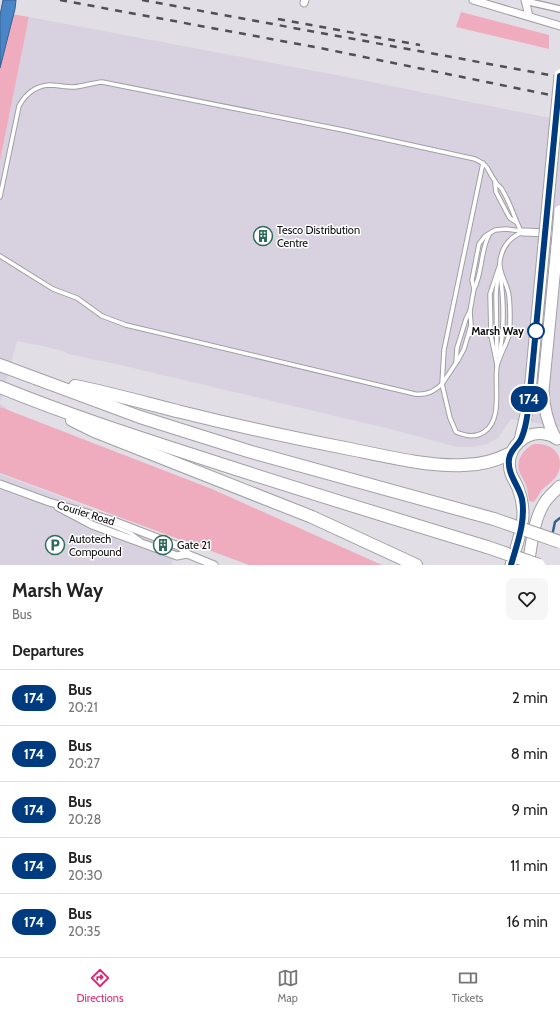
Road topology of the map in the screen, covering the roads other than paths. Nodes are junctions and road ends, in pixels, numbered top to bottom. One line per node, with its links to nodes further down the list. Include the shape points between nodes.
1 (473, 0): 4 (street)
2 (525, 0): 3 (street); 4 (street)
3 (560, 9)
4 (532, 17): 5 (street)
5 (560, 26)
6 (560, 75): 26 (main road, bridge, via 529,402)
7 (483, 163): 8 (lane, via 475,159 343,130 102,82 74,87 49,85 31,91 19,106); 10 (lane, via 495,182 496,192 508,215); 23 (lane, via 444,350)
8 (0, 197)
9 (560, 211): 12 (main road, bridge)
10 (522, 232): 11 (lane, via 506,229); 12 (street, via 551,233); 14 (lane, via 511,238 505,246)
11 (490, 233): 15 (lane); 15 (lane, via 479,244 472,280)
12 (558, 241): 27 (main road, via 543,391 545,413)
13 (0, 256): 23 (lane, via 54,289 77,298 102,316 126,325 415,394 429,394)
14 (499, 266): 18 (lane, via 490,294); 21 (lane, via 496,294); 21 (lane, via 503,294 503,336); 21 (lane, via 509,294 509,336)
15 (474, 289): 16 (lane)
16 (470, 312): 17 (lane, via 472,324); 19 (lane, via 457,348)
17 (468, 336): 18 (lane, via 471,332 478,331); 19 (lane)
18 (491, 336): 21 (lane)
19 (456, 363): 23 (lane)
20 (0, 365): 22 (highway)
21 (497, 366): 23 (lane, via 495,418 490,428 477,436 456,432)
22 (38, 379): 28 (highway, via 106,392 187,414 301,439 417,461 464,465 484,462); 35 (highway, bridge, via 140,417 248,451 494,519)
23 (442, 384)
24 (0, 387): 25 (highway)
25 (30, 399): 40 (highway, via 94,431 312,517); 43 (highway, bridge, via 149,441)
26 (520, 440): 27 (main road, via 536,434 547,434); 28 (main road)
27 (558, 440)
28 (511, 453): 41 (main road, via 510,470 522,499 523,516)
29 (0, 484): 31 (street, Courier Road)
30 (560, 486): 42 (main road, via 540,511)
31 (73, 511): 32 (lane); 32 (lane); 34 (street, Courier Road, via 111,520); 36 (street, Courier Road, via 103,530)
32 (94, 519): 33 (lane)
33 (130, 533): 34 (lane); 36 (lane)
34 (155, 537): 37 (street, Courier Road, via 181,547)
35 (560, 542)
36 (152, 547): 37 (street, Courier Road, via 177,556)
37 (187, 554): 38 (street, Courier Road)
38 (194, 561): 39 (street, Courier Road)
39 (214, 565)
40 (416, 565)
41 (512, 565)
42 (528, 565)
43 (539, 565)

